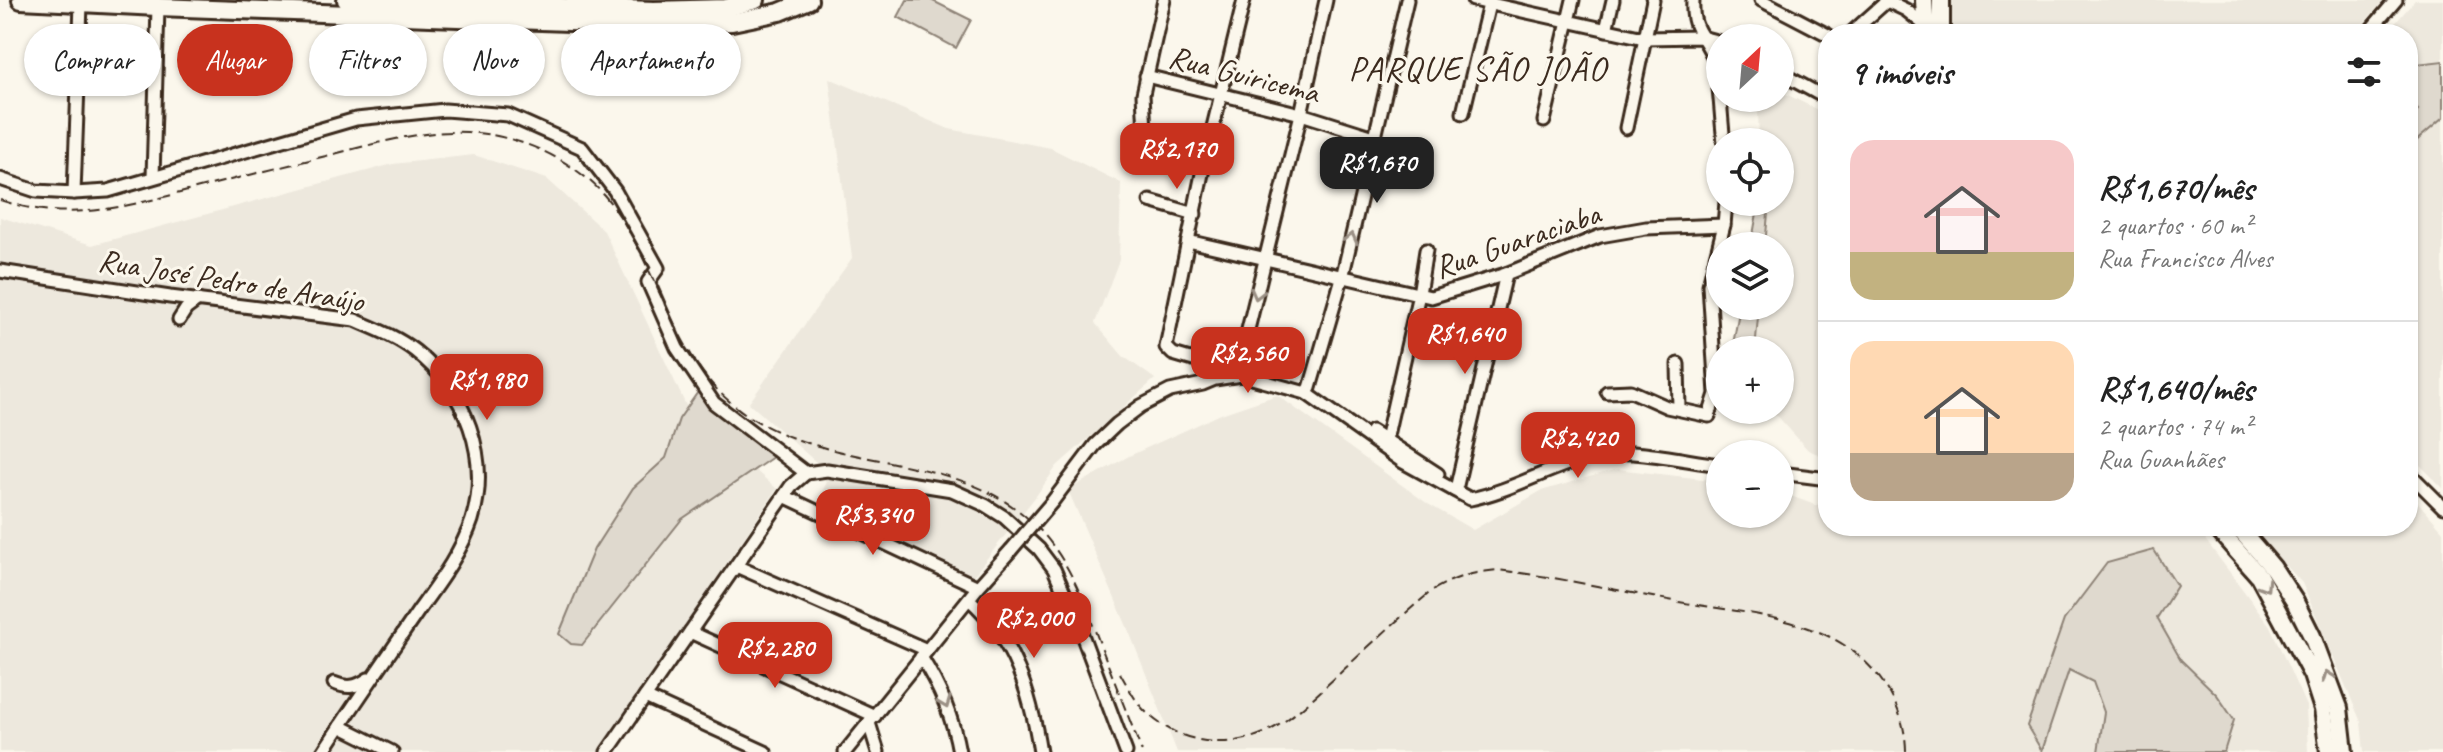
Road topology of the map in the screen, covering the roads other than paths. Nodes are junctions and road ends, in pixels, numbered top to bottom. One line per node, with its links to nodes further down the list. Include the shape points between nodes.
1 (21, 0): 20 (highway)
2 (346, 0): 21 (highway)
3 (756, 0): 21 (highway, via 726,8)
4 (809, 0): 23 (highway, via 732,22 653,25)
5 (1164, 0): 36 (street)
6 (1244, 0): 38 (street)
7 (1326, 0): 41 (street)
8 (1407, 0): 45 (street)
9 (1473, 0): 19 (street)
10 (1532, 0): 24 (street)
11 (1573, 0): 25 (street)
12 (1613, 0): 31 (street)
13 (1653, 0): 34 (street)
14 (1693, 0): 33 (street, via 1693,22)
15 (1761, 0): 32 (street)
16 (1924, 0): 28 (highway)
17 (2396, 0): 30 (street)
18 (1886, 1): 26 (street); 27 (street)
19 (1490, 2): 24 (street); 40 (street)
20 (81, 4): 23 (highway); 49 (street)
21 (606, 5)
22 (1941, 5): 29 (highway)
23 (158, 7): 47 (street)
24 (1529, 13): 25 (street)
25 (1569, 23): 31 (street); 42 (street)
26 (1861, 24)
27 (1923, 24)
28 (1929, 24)
29 (1934, 24)
30 (2376, 24)
31 (1606, 30): 34 (street)
32 (1818, 30)
33 (1701, 37): 34 (street); 35 (street); 44 (street, via 1715,61)
34 (1644, 38): 43 (street)
35 (1706, 38)
36 (1146, 76): 38 (street, Rua Guiricema); 46 (street)
37 (1794, 81): 39 (street)
38 (1223, 94): 41 (street, Rua Guiricema); 51 (street)
39 (1818, 94)
40 (1463, 113)
41 (1301, 114): 45 (street, Rua Guiricema); 56 (street)
42 (1544, 121)
43 (1626, 128)
44 (1722, 128)
45 (1374, 137): 59 (street, one-way to 45)
46 (1146, 150)
47 (153, 177): 49 (street, via 108,191); 70 (street, via 356,119 445,110 508,115 582,148 615,191 658,268 648,282 677,348 706,392)
48 (0, 179): 49 (street, via 36,191)
49 (74, 193)
50 (1150, 201): 51 (street)
51 (1195, 214): 54 (street)
52 (1725, 216): 53 (street)
53 (1724, 225): 58 (street, Rua Guaraciaba, via 1600,236); 67 (street, via 1709,285 1716,394 1709,416)
54 (1188, 241): 56 (street, Rua Guaraciaba); 64 (street, via 1166,347 1207,364)
55 (1426, 250): 60 (street)
56 (1265, 259): 59 (street, Rua Guaraciaba); 64 (street, one-way to 64)
57 (0, 271): 61 (street, Rua José Pedro de Araújo)
58 (1506, 274): 60 (street, Rua Guaraciaba, via 1443,295); 74 (street)
59 (1342, 278): 60 (street, Rua Guaraciaba); 65 (street)
60 (1419, 294): 68 (street)
61 (198, 300): 62 (street); 84 (street, Rua José Pedro de Araújo, via 355,320 380,330 417,352 444,378 468,419 478,473 472,520 448,569)
62 (179, 320)
63 (1678, 364): 67 (street)
64 (1239, 366): 65 (street); 80 (street, bridge, via 1203,384 1170,391 1117,424)
65 (1308, 390): 68 (street)
66 (1607, 392): 67 (street, via 1631,391)
67 (1679, 409)
68 (1384, 444): 74 (street)
69 (1706, 463): 74 (street, via 1604,454 1470,499)
70 (806, 473): 75 (street); 97 (street, via 827,470 952,490 1004,517 1054,569)
71 (1794, 475): 72 (street)
72 (1818, 478)
73 (2418, 482): 76 (street)
74 (1455, 488)
75 (784, 496): 79 (street); 80 (street)
76 (2443, 507)
77 (2224, 536): 98 (highway, one-way to 98, via 2259,576 2312,675)
78 (2246, 536): 99 (highway, one-way to 78, via 2339,708 2312,636 2273,568)
79 (736, 566): 82 (street); 83 (street)
80 (978, 587): 81 (street)
81 (969, 599): 83 (street); 96 (street, via 1004,638 1018,667)
82 (690, 632): 86 (street); 87 (street)
83 (924, 654): 87 (street); 95 (street, one-way to 95, via 947,706)
84 (376, 674): 85 (street, via 358,686); 88 (street, Rua José Pedro de Araújo)
85 (334, 683)
86 (645, 697): 91 (street); 92 (street)
87 (872, 720): 93 (street); 94 (street)
88 (340, 726): 89 (street, Rua José Pedro de Araújo); 90 (street)
89 (323, 752)
90 (392, 752)
91 (607, 752)
92 (765, 752)
93 (845, 752)
94 (878, 752)
95 (959, 752)
96 (1040, 752)
97 (1126, 752)
98 (2329, 752)
99 (2344, 752)

